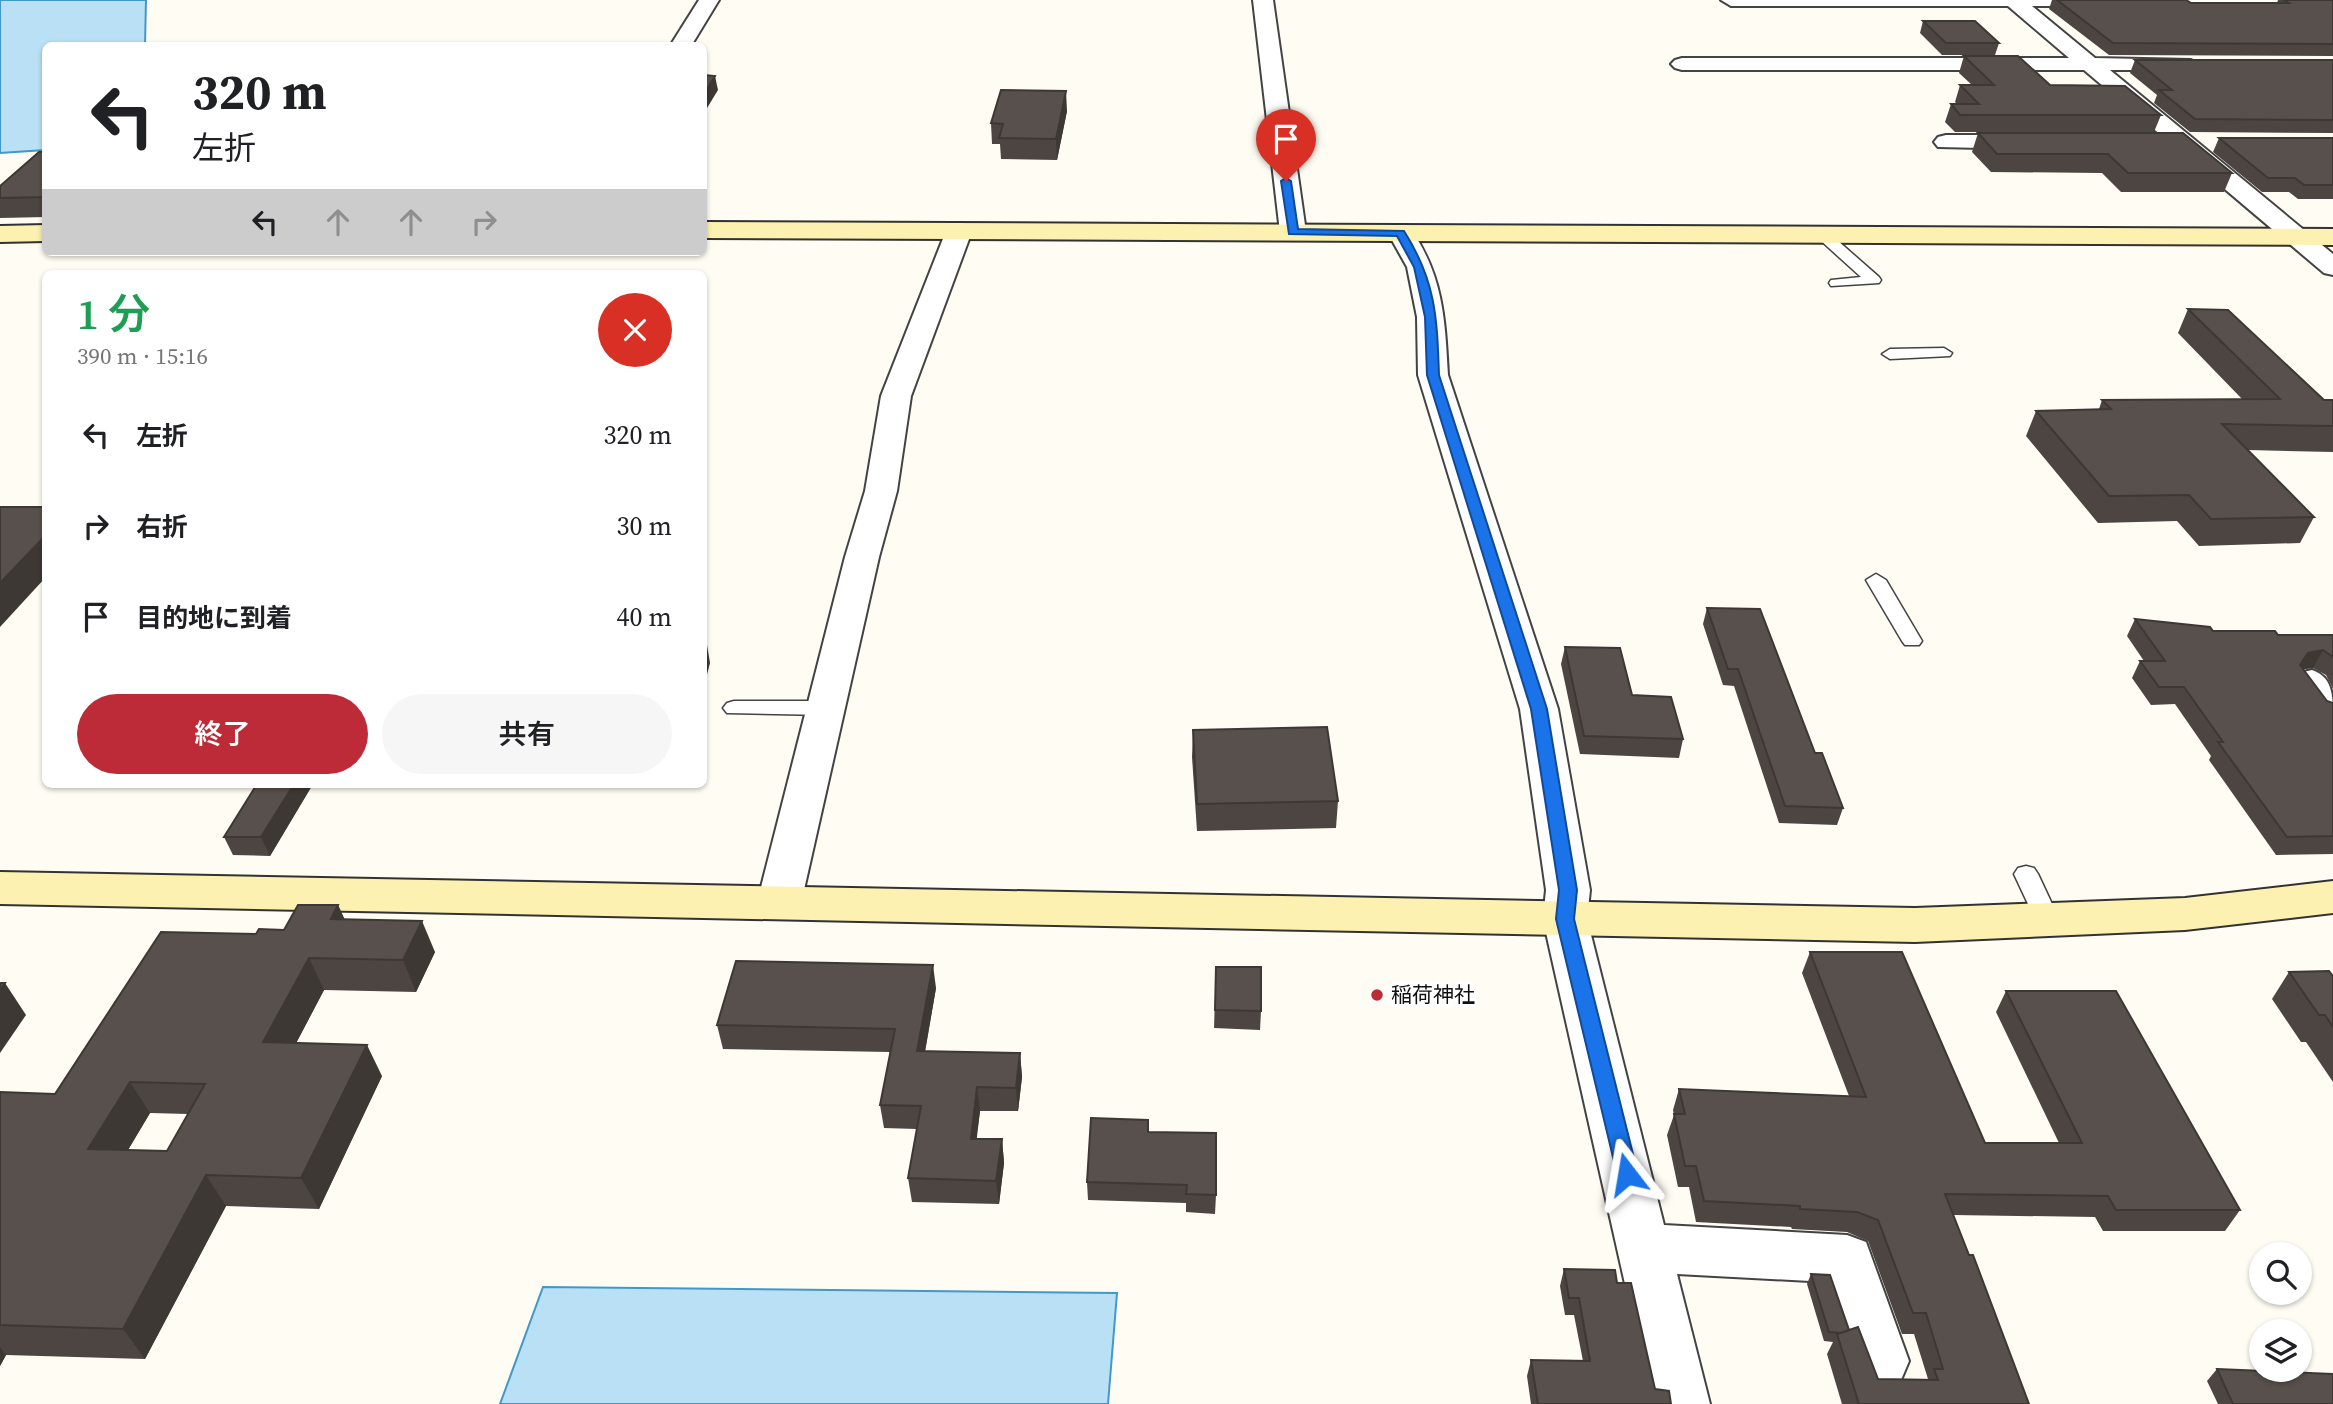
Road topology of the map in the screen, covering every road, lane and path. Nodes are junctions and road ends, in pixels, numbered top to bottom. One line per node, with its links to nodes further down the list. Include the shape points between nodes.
1 (709, 0): 7 (street)
2 (1263, 0): 18 (street)
3 (1731, 0): 5 (street)
4 (2333, 0): 6 (street)
5 (1900, 1): 6 (street)
6 (2014, 1): 9 (street)
7 (683, 42)
8 (1682, 64): 9 (street)
9 (2094, 64): 10 (street); 12 (street)
10 (2200, 64)
11 (2145, 141): 12 (street)
12 (2185, 141): 13 (street); 23 (street)
13 (2212, 141)
14 (1946, 142): 15 (street)
15 (2052, 142)
16 (707, 230): 17 (street)
17 (959, 231): 18 (street); 32 (street, via 896,396 881,491)
18 (1293, 232): 20 (street)
19 (42, 233): 21 (street)
20 (1401, 233): 22 (street); 37 (street, via 1420,267 1431,317 1433,375 1539,709 1568,890)
21 (0, 234)
22 (1824, 236): 23 (street); 26 (lane, via 1874,280)
23 (2296, 236): 24 (street); 25 (street)
24 (2333, 237)
25 (2333, 267)
26 (1836, 283)
27 (1944, 353): 28 (lane)
28 (1890, 354)
29 (1876, 580): 30 (lane)
30 (1912, 641)
31 (734, 708): 32 (lane)
32 (827, 708): 36 (street)
33 (2026, 874): 38 (lane)
34 (0, 888): 36 (street)
35 (2333, 897): 38 (street, via 2185,914)
36 (779, 903): 37 (street)
37 (1565, 919): 38 (street, via 1915,925); 39 (street)
38 (2048, 921)
39 (1645, 1248): 40 (street, via 1847,1259); 41 (street)
40 (1881, 1361)
41 (1681, 1404)

